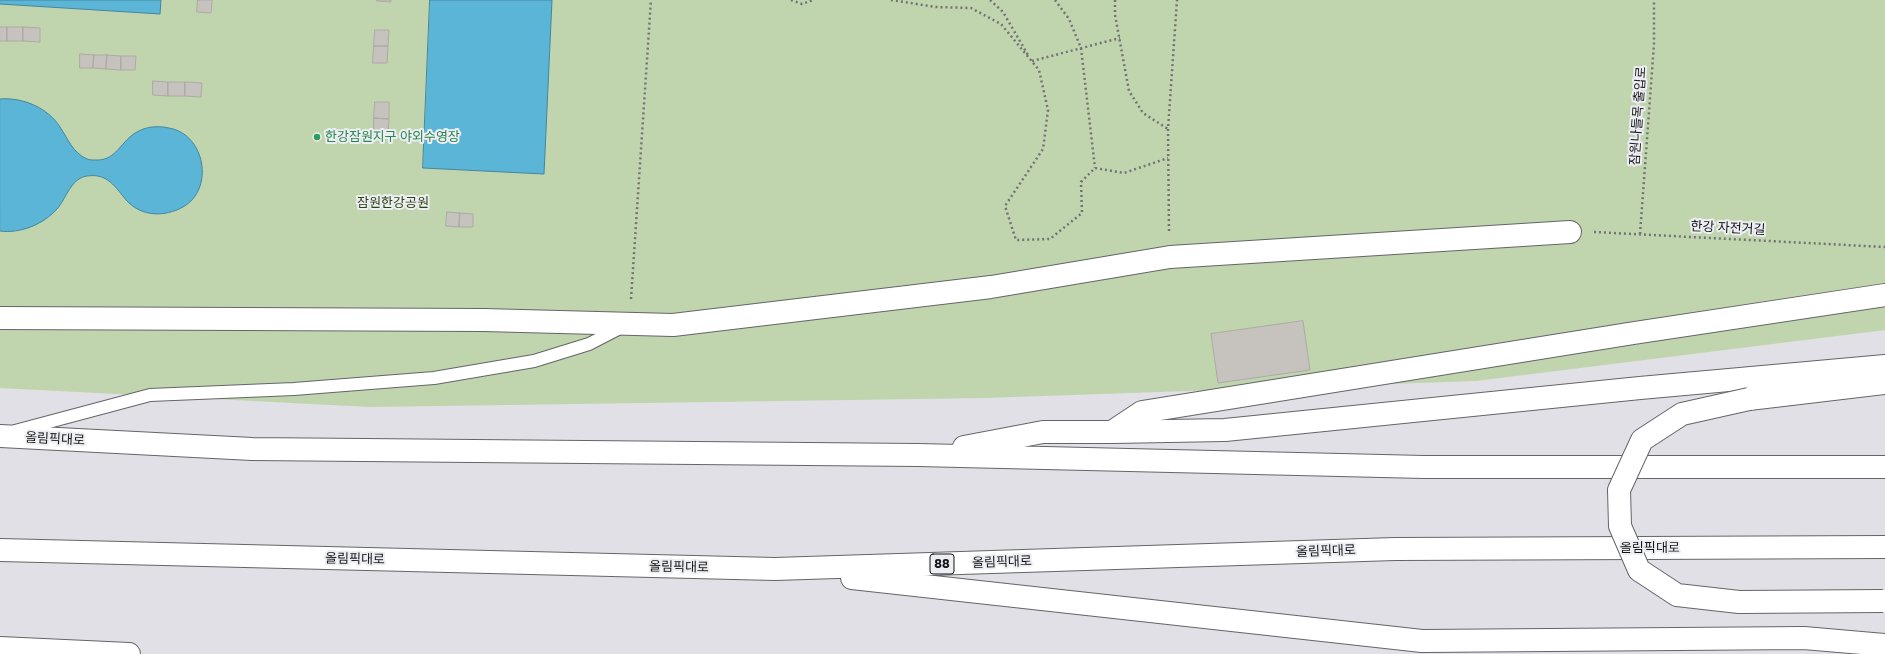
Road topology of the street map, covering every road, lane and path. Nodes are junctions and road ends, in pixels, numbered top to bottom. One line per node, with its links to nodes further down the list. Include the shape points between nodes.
1 (651, 0): 22 (path)
2 (791, 0): 3 (path, via 802,4)
3 (813, 0)
4 (891, 0): 12 (path, via 936,7 971,8 1001,24)
5 (990, 0): 12 (path, via 1003,12)
6 (1055, 0): 11 (path, via 1069,19)
7 (1115, 0): 10 (path)
8 (1177, 0): 13 (path)
9 (1654, 0): 17 (path, 잠원나들목 출입로, via 1654,44)
10 (1120, 38): 11 (path); 13 (path, via 1129,91 1143,113)
11 (1081, 48): 12 (path); 15 (path)
12 (1032, 61): 15 (path, via 1039,70 1048,110 1043,149 1004,206 1016,240 1050,239 1082,213 1081,182)
13 (1168, 129): 14 (path)
14 (1168, 158): 15 (path, via 1124,173); 19 (path)
15 (1095, 168)
16 (1570, 232): 17 (path, 한강 자전거길); 19 (main road)
17 (1640, 234): 18 (path, 한강 자전거길)
18 (1885, 247)
19 (1170, 257): 22 (main road, via 990,287 680,324)
20 (1885, 295): 25 (main road, via 1142,412)
21 (0, 318): 22 (main road)
22 (630, 323): 26 (lane, via 589,344 534,361 434,378 294,389 150,395)
23 (1885, 366): 25 (main road, via 1225,430)
24 (1885, 383): 32 (main road, bridge, via 1749,399 1682,414 1642,440 1619,490 1620,526 1639,570 1677,595 1739,602)
25 (1112, 432): 27 (main road, via 1043,432)
26 (0, 436): 27 (main road, 올림픽대로, via 252,449)
27 (918, 455): 28 (main road, 올림픽대로, via 1424,467)
28 (1885, 467)
29 (1885, 547): 31 (main road, 올림픽대로 / 88, via 1395,549)
30 (0, 550): 31 (main road, 올림픽대로 / 88)
31 (775, 569): 33 (main road, via 1422,641 1804,638)
32 (1884, 601)
33 (1885, 645)
34 (0, 648): 35 (main road)
35 (62, 652): 36 (main road)
36 (129, 654)

